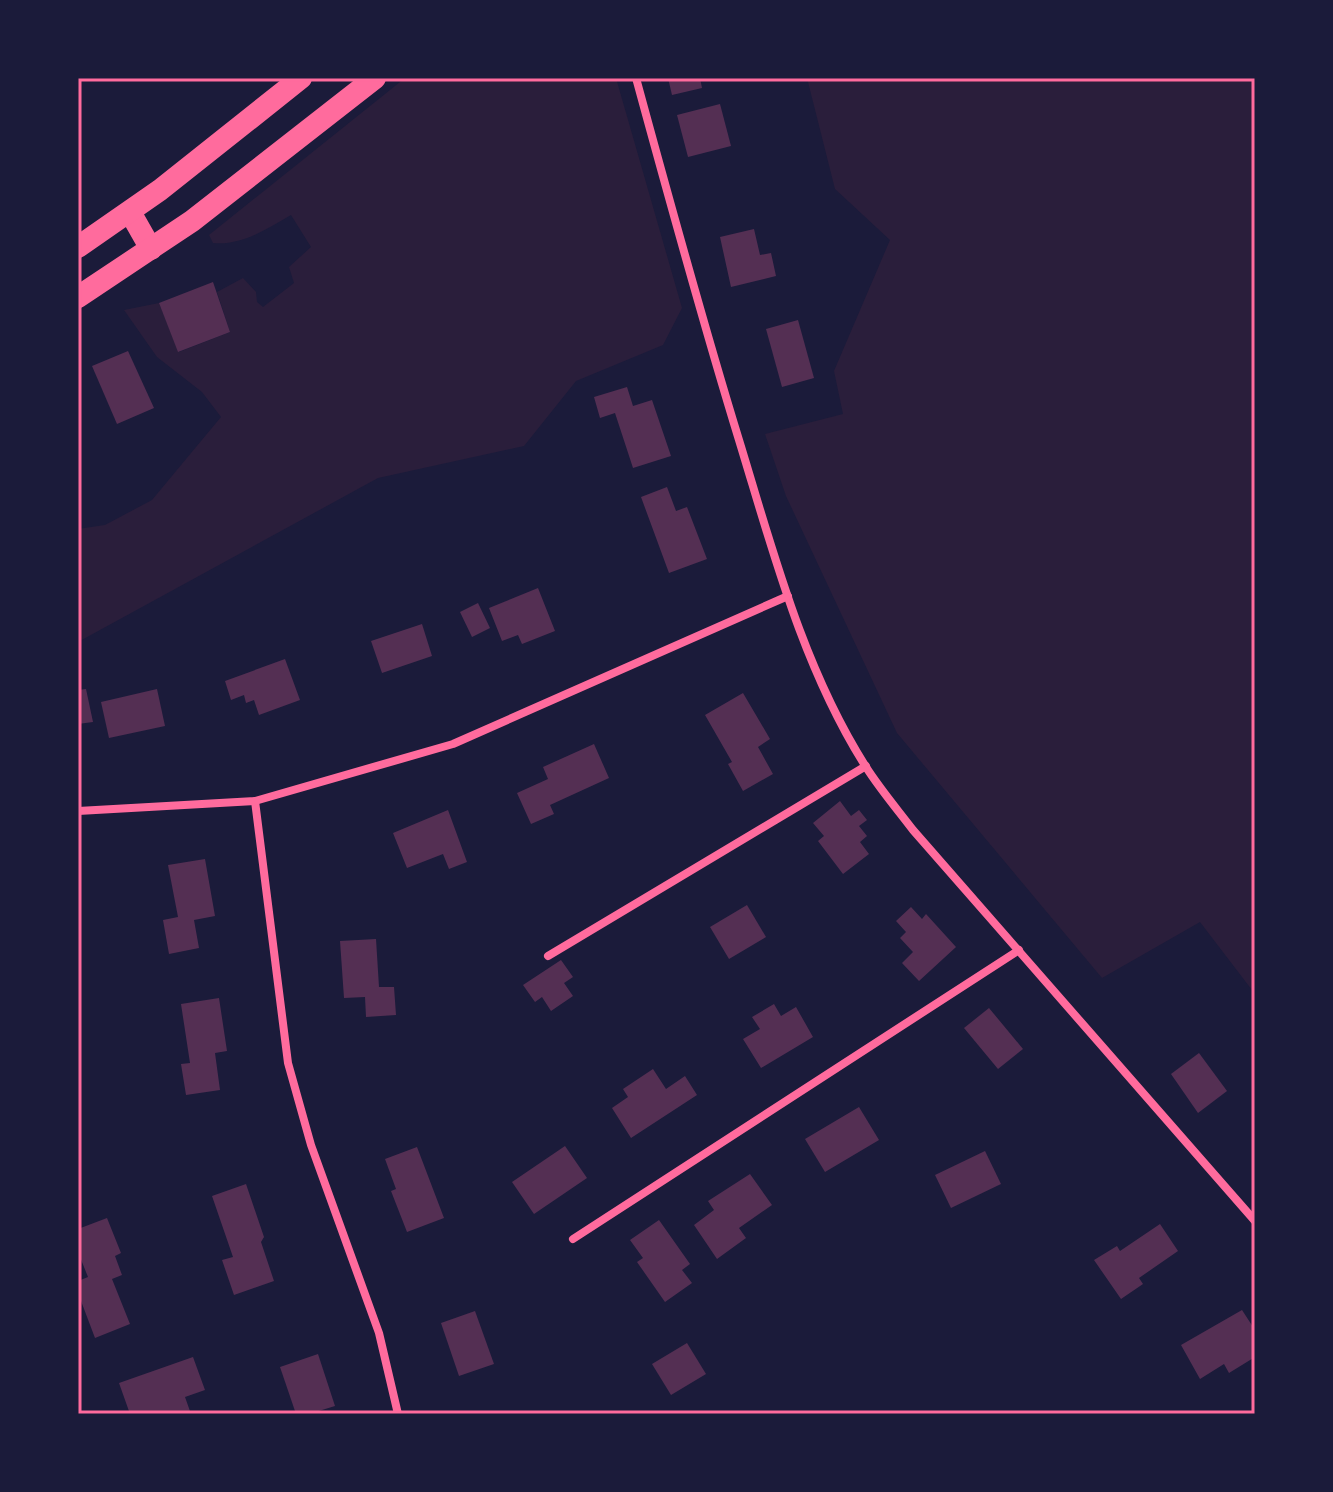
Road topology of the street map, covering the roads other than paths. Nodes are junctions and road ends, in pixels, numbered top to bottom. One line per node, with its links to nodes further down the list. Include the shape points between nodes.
1 (301, 78): 4 (highway)
2 (375, 78): 6 (highway)
3 (636, 78): 8 (street, via 695,299)
4 (130, 212): 5 (highway); 6 (highway)
5 (78, 247)
6 (151, 249): 7 (highway)
7 (78, 297)
8 (788, 596): 9 (street, via 813,661); 10 (street, via 453,744)
9 (866, 766): 12 (street, via 913,830); 13 (street)
10 (255, 801): 11 (street); 16 (street, via 288,1063 311,1145 379,1333)
11 (78, 811)
12 (1019, 950): 14 (street); 15 (street)
13 (548, 956)
14 (1255, 1221)
15 (573, 1239)
16 (398, 1414)

